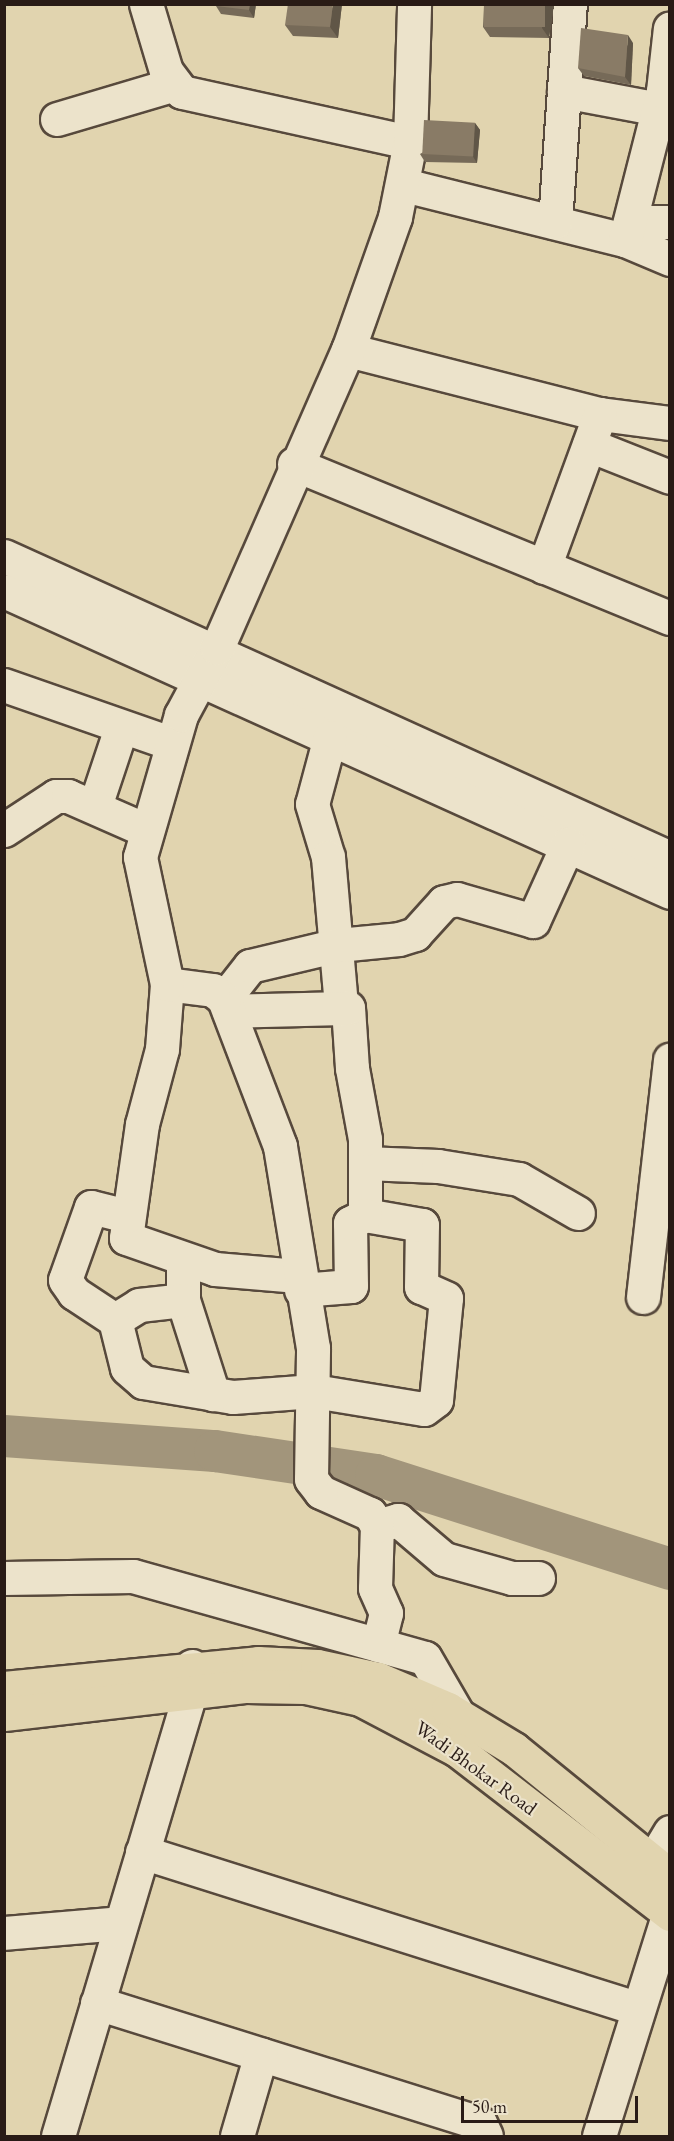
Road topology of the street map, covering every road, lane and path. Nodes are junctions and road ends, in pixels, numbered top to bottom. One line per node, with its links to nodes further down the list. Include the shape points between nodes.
1 (146, 4): 5 (street)
2 (414, 4): 9 (street)
3 (570, 4): 6 (street)
4 (669, 28): 7 (street)
5 (172, 85): 8 (street); 9 (street, via 191,94)
6 (564, 91): 7 (street); 11 (street)
7 (664, 110): 13 (street)
8 (57, 119)
9 (410, 142): 10 (street)
10 (404, 185): 11 (street); 15 (street)
11 (555, 222): 13 (street)
12 (669, 222): 13 (street)
13 (627, 231): 14 (street)
14 (669, 259)
15 (348, 350): 16 (street); 19 (street)
16 (600, 414): 17 (street); 18 (street)
17 (669, 423)
18 (589, 445): 20 (street); 22 (street)
19 (294, 464): 22 (street); 25 (street)
20 (669, 477)
21 (4, 556): 25 (street)
22 (544, 567): 24 (street)
23 (7, 602): 26 (street)
24 (669, 618)
25 (217, 648): 26 (street); 35 (street)
26 (200, 679): 29 (street); 30 (street)
27 (4, 685): 28 (street)
28 (121, 728): 30 (street); 31 (street)
29 (330, 737): 34 (street); 37 (street, via 312,804 328,857 329,909)
30 (171, 743): 33 (street)
31 (94, 806): 32 (street, via 68,796 48,797); 33 (street)
32 (4, 830)
33 (146, 830): 38 (street, via 142,876)
34 (568, 844): 36 (street); 37 (street, via 533,921 457,899 444,902 415,934)
35 (669, 858)
36 (669, 892)
37 (338, 945): 39 (street, via 250,966); 40 (street)
38 (166, 984): 39 (street, via 213,990); 45 (street, via 162,1049)
39 (226, 1005): 40 (street); 47 (street, via 280,1146)
40 (341, 1005): 42 (street, via 351,1014 352,1068 363,1121)
41 (669, 1060): 48 (street)
42 (365, 1163): 43 (street, via 438,1166 519,1179); 44 (street)
43 (578, 1213)
44 (365, 1215): 47 (street, via 350,1223 351,1287); 51 (street, via 419,1223 425,1229 421,1287 446,1298 436,1400 424,1408)
45 (127, 1216): 46 (street, via 126,1238); 50 (street, via 91,1208 65,1280)
46 (183, 1259): 47 (street, via 215,1269); 49 (street)
47 (299, 1283): 51 (street, via 313,1348)
48 (643, 1298)
49 (183, 1300): 50 (street, via 139,1305); 52 (street)
50 (115, 1320): 52 (street, via 133,1376)
51 (314, 1392): 52 (street, via 233,1397); 53 (street, via 311,1479 321,1492 370,1514)
52 (213, 1394)
53 (377, 1526): 55 (street, via 398,1520 444,1559 512,1578); 56 (street, via 375,1588 386,1613)
54 (4, 1578): 56 (street, via 133,1576)
55 (538, 1578)
56 (378, 1645): 60 (street, via 432,1662)
57 (191, 1679): 58 (main road, Wadi Bhokar Road); 59 (main road, Wadi Bhokar Road); 60 (main road, Wadi Bhokar Road, via 317,1666 378,1679); 62 (street); 64 (main road, Wadi Bhokar Road, via 306,1687 360,1699 409,1720 457,1750)
58 (4, 1688)
59 (4, 1714)
60 (458, 1715): 63 (main road, Wadi Bhokar Road, via 514,1749)
61 (669, 1832): 63 (street)
62 (142, 1852): 65 (street); 68 (street)
63 (661, 1869)
64 (669, 1914): 68 (street)
65 (121, 1923): 66 (street); 67 (street)
66 (4, 1933)
67 (98, 2003): 69 (street); 70 (street)
68 (636, 2008): 73 (street)
69 (261, 2054): 71 (street); 72 (street, via 480,2123)
70 (58, 2136)
71 (237, 2136)
72 (486, 2136)
73 (598, 2136)

